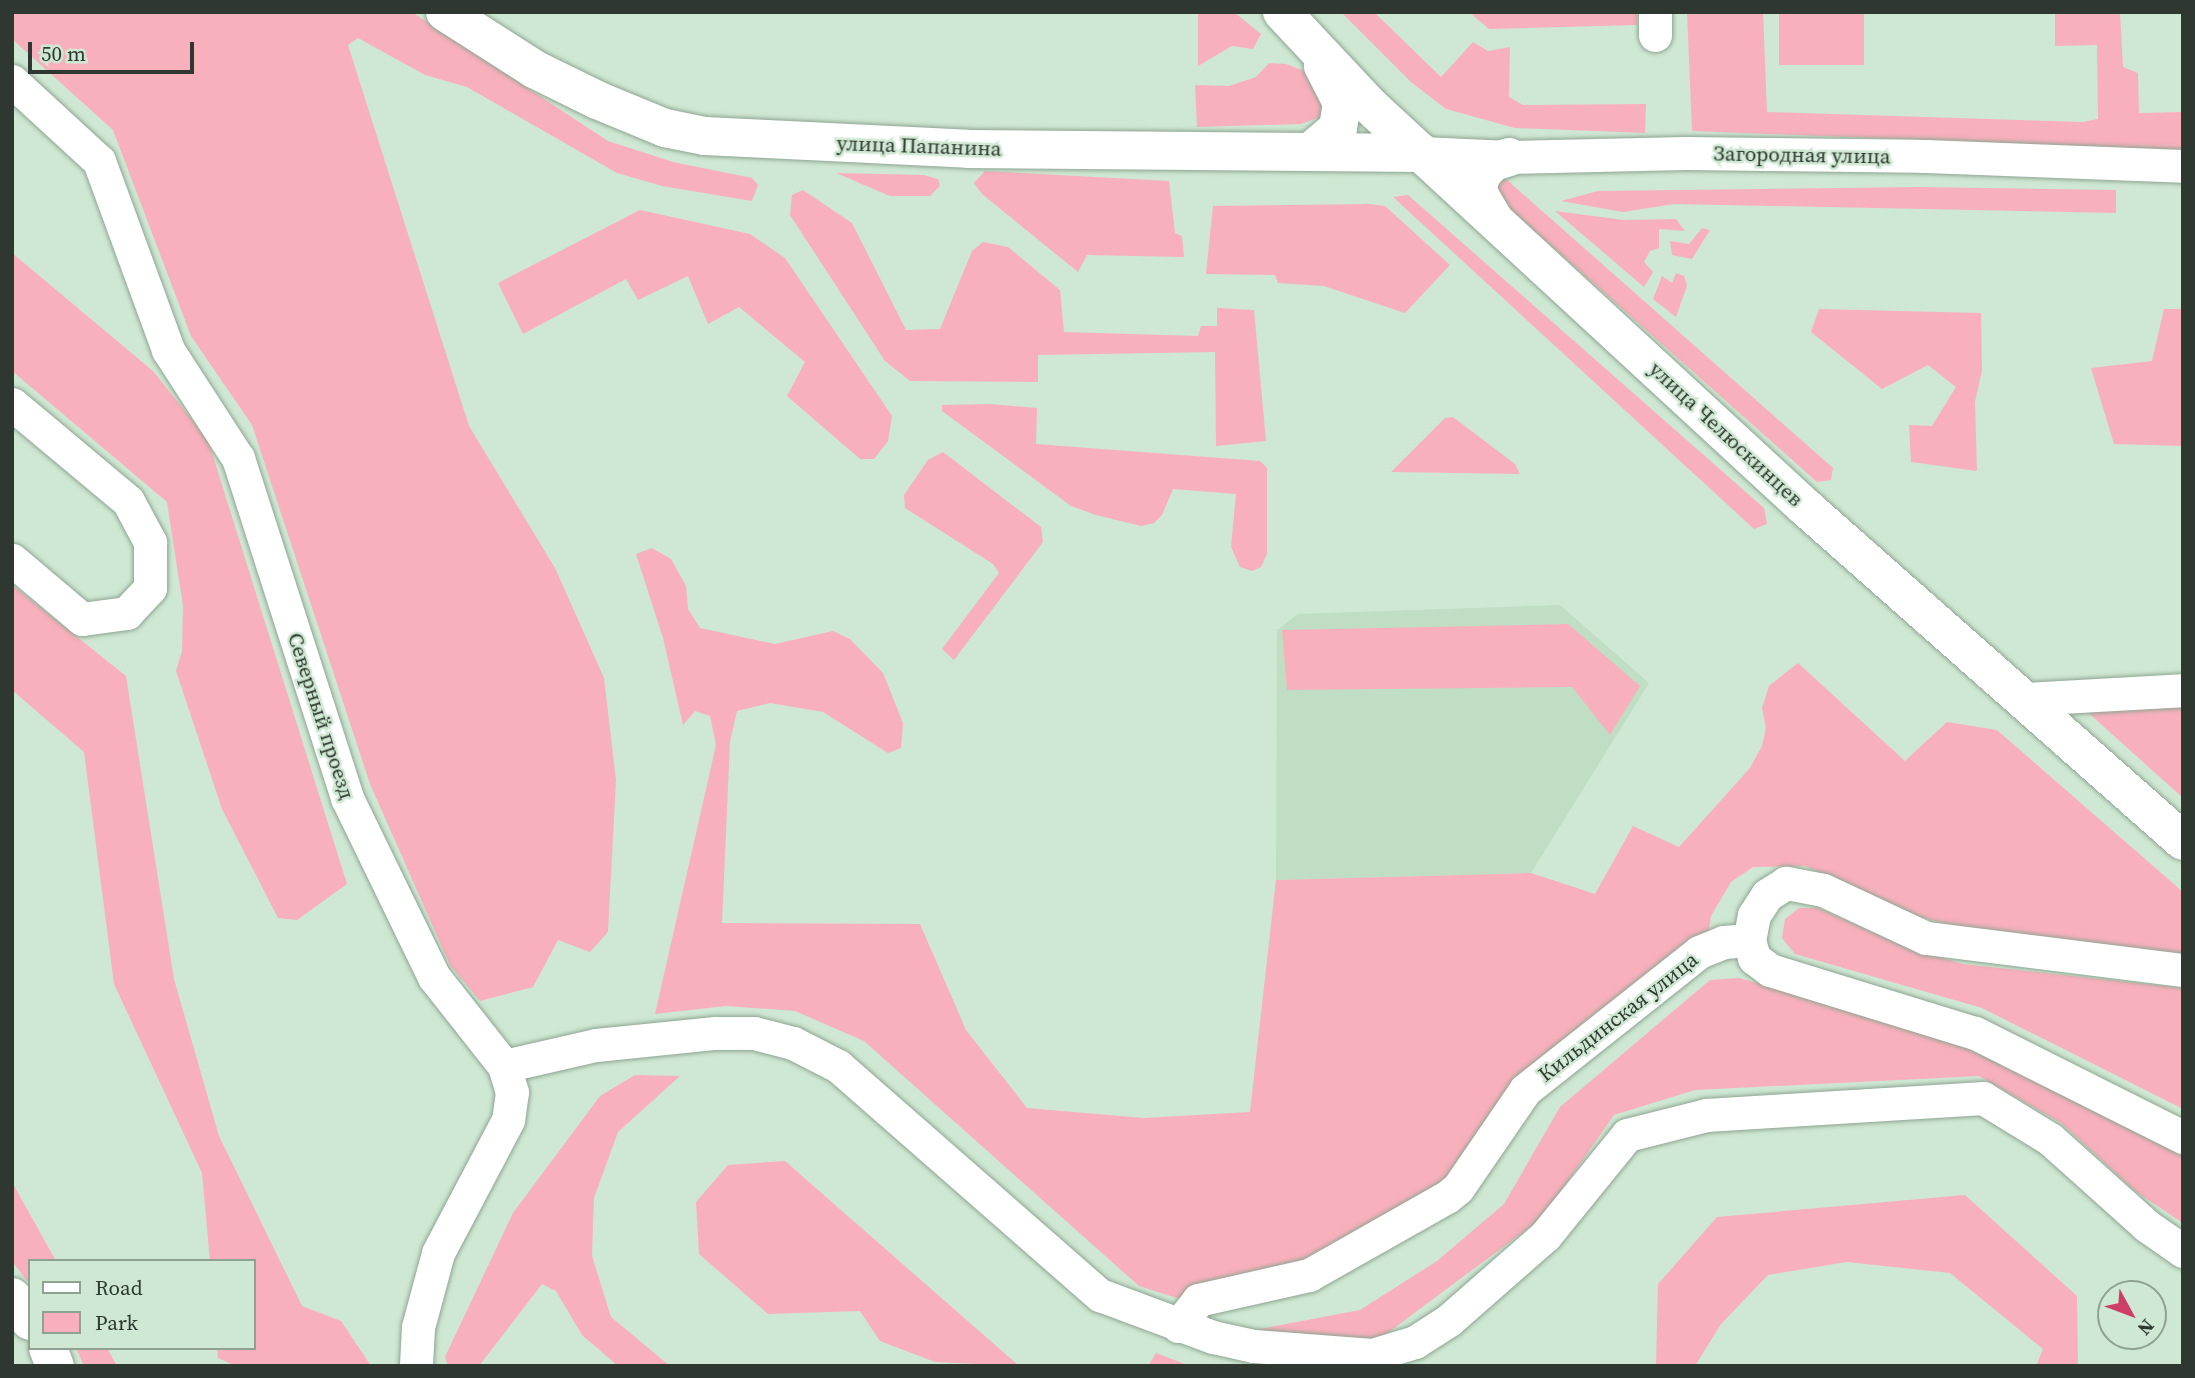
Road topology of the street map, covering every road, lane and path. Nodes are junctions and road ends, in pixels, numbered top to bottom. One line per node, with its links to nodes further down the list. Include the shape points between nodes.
1 (446, 12): 5 (main road, улица Папанина, via 534,69 597,100 665,128 705,136 968,149)
2 (1282, 12): 3 (main road, улица Челюскинцев)
3 (1308, 45): 5 (main road, via 1342,103 1338,128); 6 (main road, улица Челюскинцев)
4 (12, 81): 17 (street, Северный проезд, via 99,161 168,350 238,458 346,797 434,977)
5 (1311, 151): 6 (main road, улица Папанина)
6 (1422, 153): 7 (street, Загородная улица); 9 (main road, улица Челюскинцев)
7 (1509, 157): 8 (street, Загородная улица, via 1698,153); 9 (main road, via 1493,162 1482,174 1478,190)
8 (2183, 166)
9 (1494, 220): 13 (main road, улица Челюскинцев, via 1805,507)
10 (12, 404): 11 (street, via 128,501 150,542 150,588 127,613 82,619)
11 (12, 560)
12 (2183, 690): 13 (street)
13 (2024, 699): 14 (main road, улица Челюскинцев)
14 (2183, 841)
15 (1749, 940): 16 (street, via 1760,905 1786,883 1823,890 1926,938); 18 (street, via 1754,958 1770,970 1975,1033); 22 (street, Кильдинская улица, via 1724,942 1699,952 1525,1090 1458,1188 1447,1197 1308,1275 1198,1300)
16 (2183, 970)
17 (504, 1066): 22 (street, via 596,1045 754,1032 816,1052 838,1066 1087,1286 1109,1300); 23 (street, Северный проезд, via 512,1092 508,1120 438,1253 418,1327)
18 (2183, 1137)
19 (2183, 1251): 22 (street, via 2147,1226 2050,1139 1983,1098 1706,1115 1627,1135 1545,1236 1479,1296 1415,1342 1372,1355 1254,1346)
20 (12, 1297): 21 (main road)
21 (28, 1318)
22 (1178, 1326)
23 (416, 1366)

